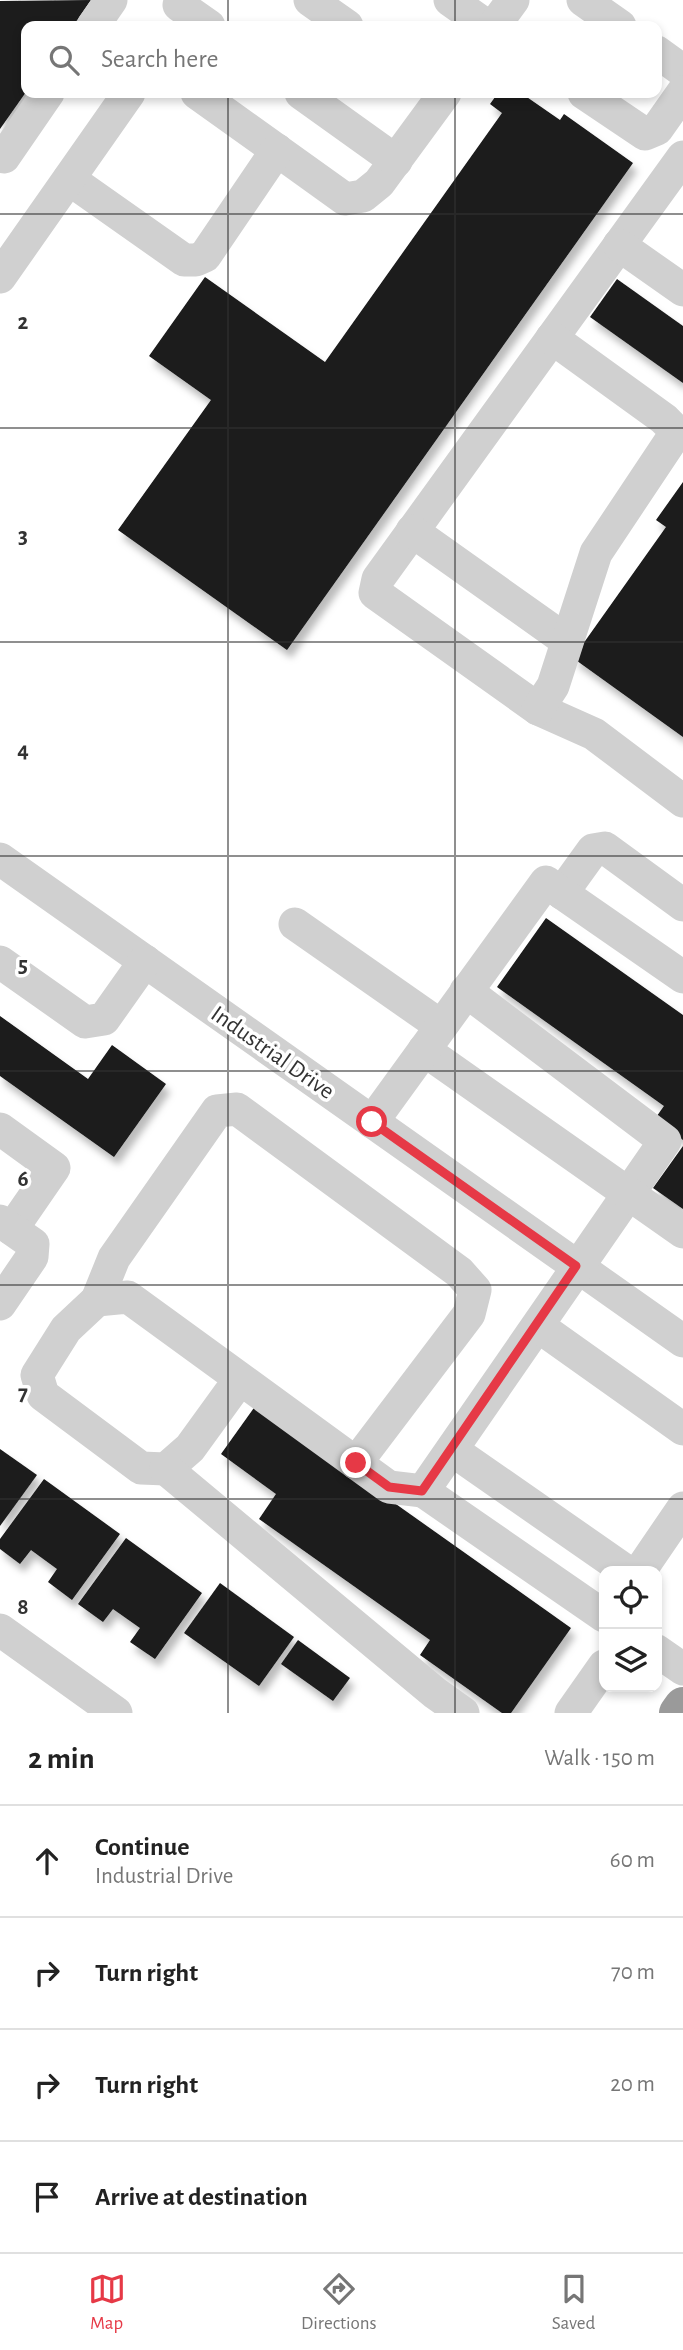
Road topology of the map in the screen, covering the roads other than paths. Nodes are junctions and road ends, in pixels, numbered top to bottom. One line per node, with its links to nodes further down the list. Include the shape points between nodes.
1 (111, 0): 7 (street)
2 (310, 0): 9 (street)
3 (450, 0): 10 (street)
4 (513, 0): 11 (street)
5 (583, 0): 12 (street)
6 (177, 10): 8 (street)
7 (96, 21)
8 (199, 21)
9 (340, 21)
10 (480, 21)
11 (498, 21)
12 (613, 21)
13 (662, 56): 14 (street)
14 (683, 71)
15 (683, 92): 21 (street, via 657,129 645,134)
16 (45, 98): 23 (street, via 4,157)
17 (126, 98): 26 (street)
18 (204, 98): 22 (street)
19 (308, 98): 24 (street)
20 (440, 98): 24 (street)
21 (591, 98)
22 (277, 150): 24 (street, via 345,200 363,197); 26 (street, via 205,256 195,260 184,260)
23 (0, 154)
24 (396, 161)
25 (679, 170): 27 (street)
26 (69, 179): 28 (street)
27 (619, 245): 29 (street); 30 (street)
28 (0, 277)
29 (683, 290)
30 (552, 338): 31 (street); 32 (street, via 672,427 672,439 596,553)
31 (412, 531): 32 (street); 33 (street, via 378,579 374,593)
32 (567, 641): 33 (street, via 553,686)
33 (538, 709): 34 (street, via 594,734)
34 (683, 801)
35 (0, 859): 39 (street, Industrial Drive)
36 (562, 893): 37 (street, via 593,850 605,848); 41 (street); 42 (street, via 546,882)
37 (683, 905)
38 (295, 924): 43 (street)
39 (145, 961): 40 (street, via 104,1020 85,1023); 44 (street, Industrial Drive)
40 (0, 962)
41 (683, 976)
42 (466, 991): 43 (street); 46 (street, via 665,1141)
43 (432, 1038): 44 (street); 46 (street)
44 (372, 1122): 49 (street, Industrial Drive)
45 (0, 1129): 47 (street, via 54,1168)
46 (627, 1193): 48 (street); 49 (street)
47 (6, 1225): 51 (street, via 33,1244 32,1257)
48 (683, 1232)
49 (576, 1266): 52 (street); 53 (street, Industrial Drive)
50 (97, 1300): 54 (street, via 128,1297); 57 (street, via 114,1258 217,1111 237,1109 458,1272 475,1290 469,1314); 58 (street, via 66,1329 37,1375 43,1395 141,1468)
51 (0, 1304)
52 (538, 1326): 55 (street); 56 (street)
53 (683, 1341)
54 (240, 1378): 57 (street); 58 (street, via 190,1448)
55 (683, 1429)
56 (452, 1450): 59 (street); 61 (street)
57 (356, 1463): 59 (street, via 389,1487)
58 (166, 1469): 70 (street)
59 (422, 1491): 63 (street)
60 (683, 1507): 62 (street)
61 (619, 1566)
62 (643, 1566)
63 (599, 1613)
64 (0, 1630): 69 (street)
65 (662, 1654): 66 (street)
66 (683, 1669)
67 (599, 1673): 71 (street)
68 (683, 1706): 72 (highway)
69 (116, 1713)
70 (463, 1713)
71 (571, 1713)
72 (678, 1713)

